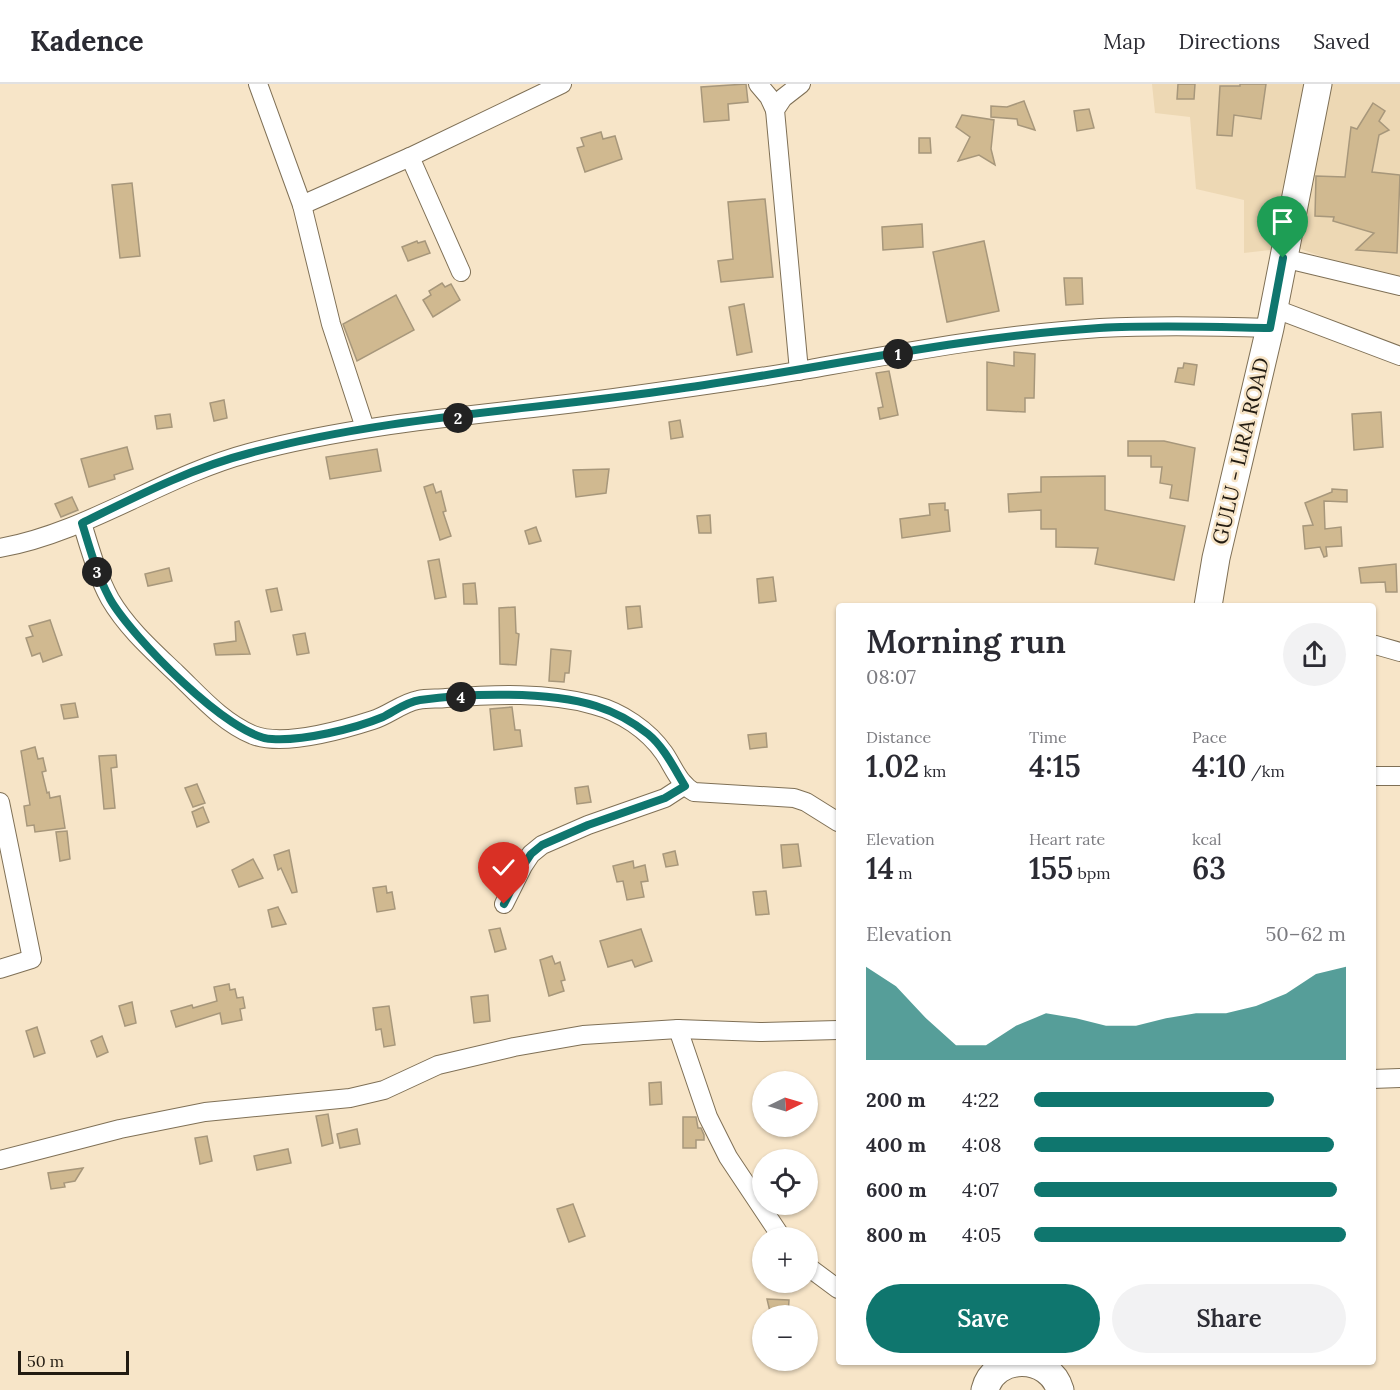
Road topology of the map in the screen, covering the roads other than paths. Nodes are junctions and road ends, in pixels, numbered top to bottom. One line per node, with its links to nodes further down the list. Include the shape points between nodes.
1 (258, 84): 8 (street)
2 (562, 84): 7 (street)
3 (758, 84): 6 (street)
4 (801, 84): 6 (street)
5 (1318, 84): 9 (main road, GULU - LIRA ROAD)
6 (775, 110): 14 (street)
7 (410, 157): 8 (street); 10 (street)
8 (302, 205): 15 (street, via 331,324)
9 (1283, 258): 11 (street); 12 (main road, GULU - LIRA ROAD)
10 (461, 272)
11 (1400, 286)
12 (1271, 318): 13 (street); 14 (street, via 1098,328 943,346); 18 (main road, GULU - LIRA ROAD)
13 (1400, 356)
14 (799, 371): 15 (street, via 586,403)
15 (364, 428): 16 (street, via 207,466)
16 (82, 523): 17 (street, via 35,541); 23 (street, via 97,571 127,623 206,703 225,719 255,735 271,740 318,734 375,720 419,700 491,695 570,700 618,714 650,735)
17 (0, 548)
18 (1208, 603)
19 (1376, 645): 20 (street)
20 (1400, 652)
21 (1376, 776): 22 (street)
22 (1400, 776)
23 (685, 786): 25 (street, via 699,793 794,798); 26 (street, via 665,798 542,845 523,866)
24 (0, 802): 27 (street, via 32,959)
25 (836, 821)
26 (504, 904)
27 (0, 969)
28 (678, 1029): 29 (street); 32 (street, via 583,1035 514,1047 438,1065 371,1094 205,1112); 33 (street, via 708,1118)
29 (836, 1030)
30 (1400, 1078): 31 (street)
31 (1376, 1079)
32 (0, 1160)
33 (775, 1227)
34 (818, 1274): 35 (street)
35 (836, 1288)
36 (1002, 1365): 39 (main road)
37 (1038, 1365): 38 (main road)
38 (1055, 1376)
39 (985, 1390)

